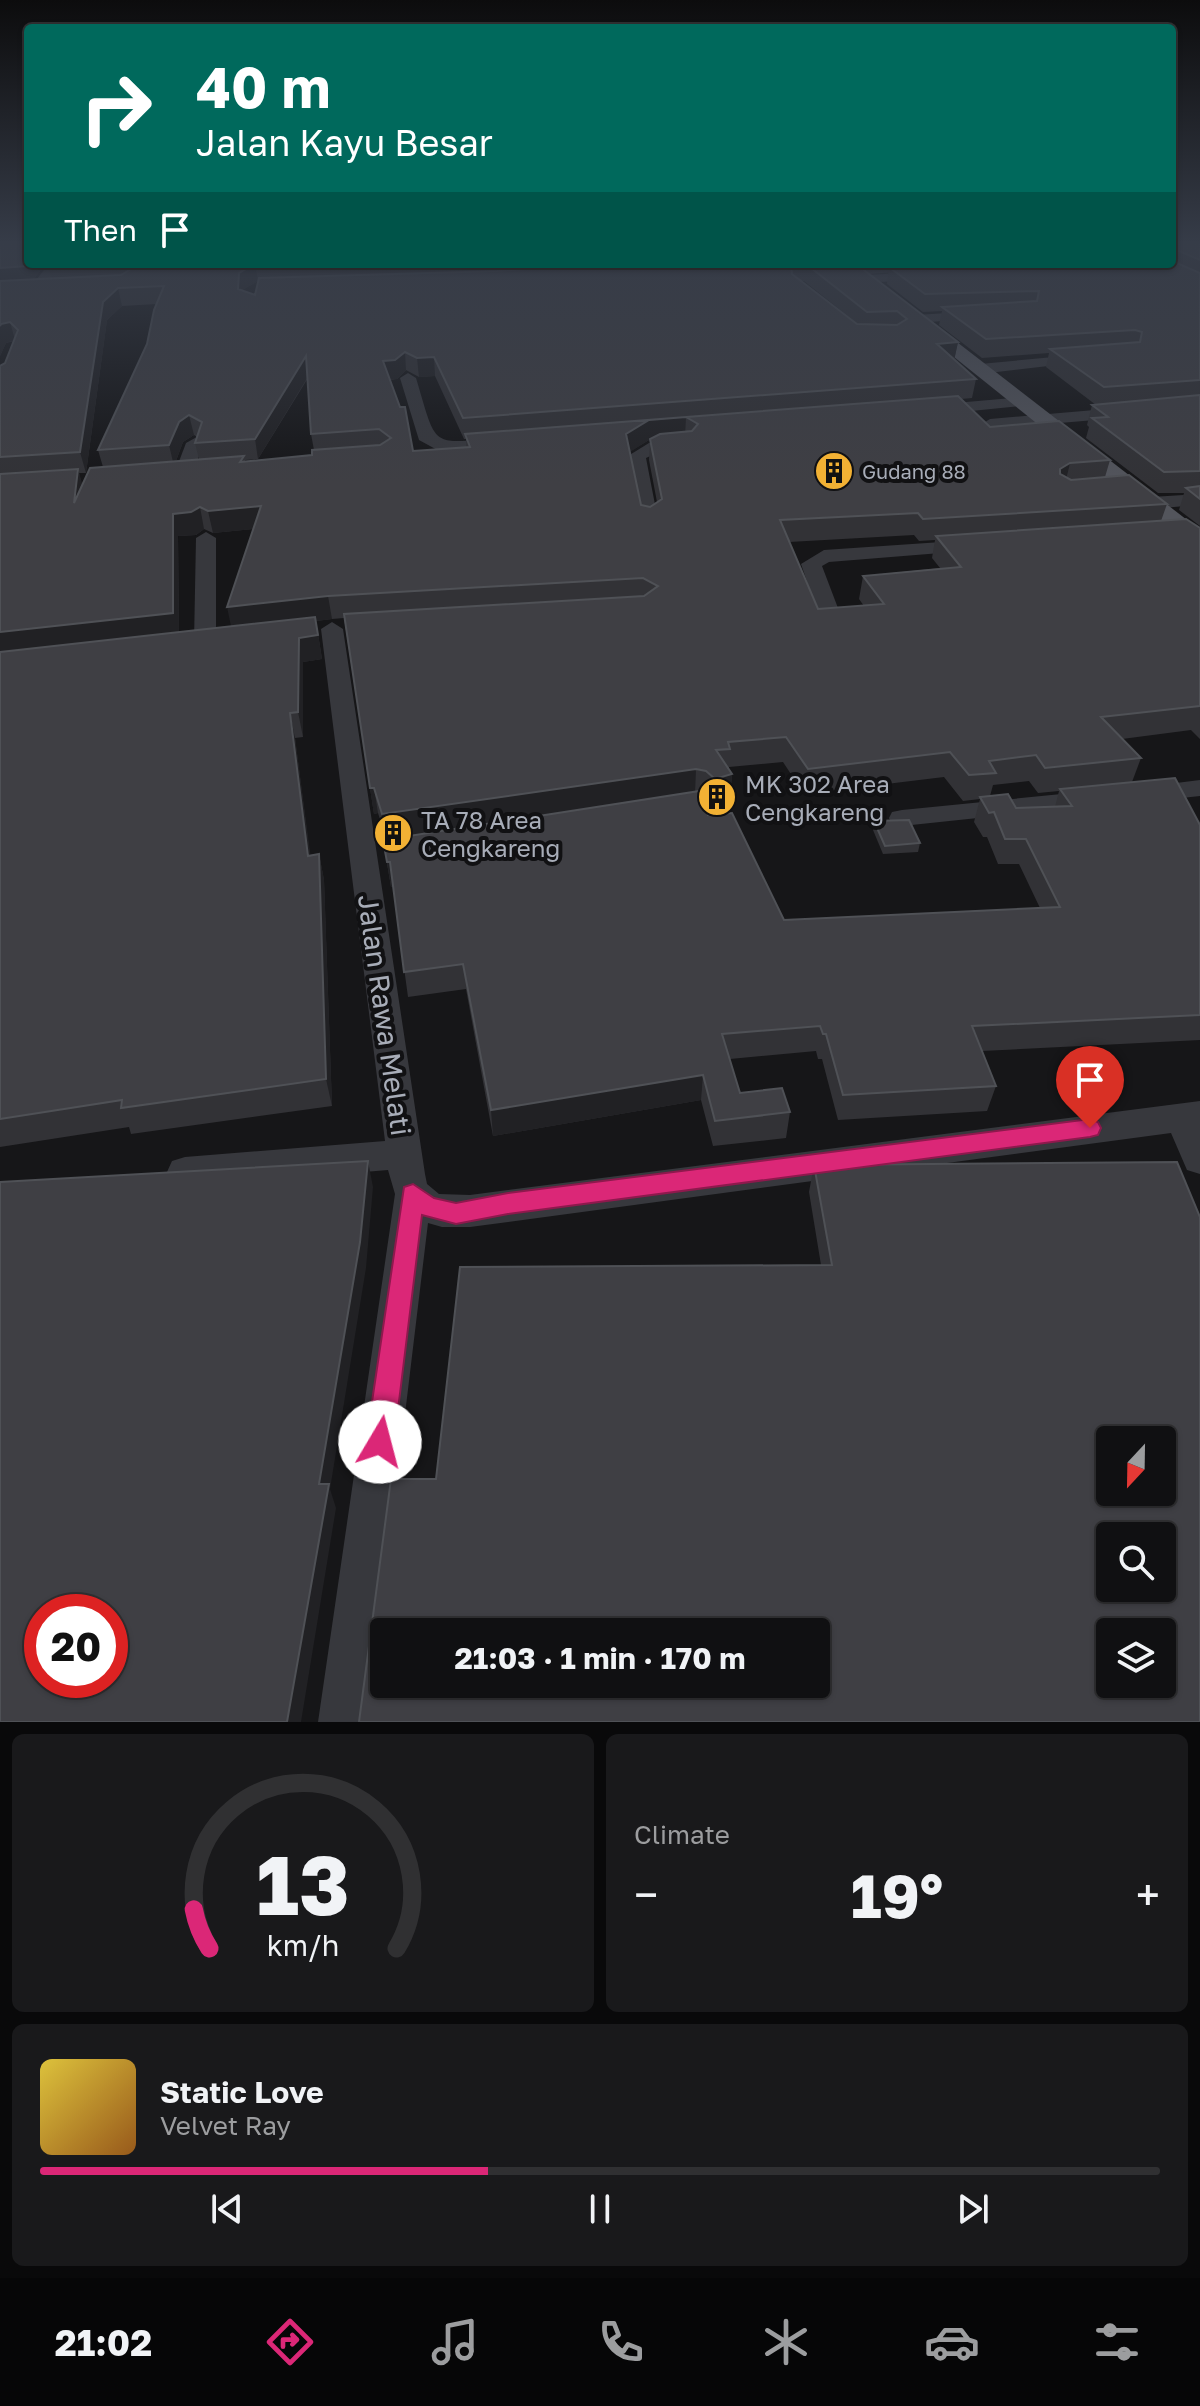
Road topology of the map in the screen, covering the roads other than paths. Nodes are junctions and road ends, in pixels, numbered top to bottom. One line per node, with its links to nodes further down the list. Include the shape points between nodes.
1 (923, 323): 3 (main road)
2 (1099, 357): 3 (street)
3 (976, 360): 6 (main road)
4 (408, 378): 13 (street, via 425,436 444,448)
5 (1031, 381): 6 (street)
6 (999, 384): 8 (main road)
7 (1074, 400): 8 (street)
8 (1024, 403): 10 (main road); 10 (street, via 923,419 965,425)
9 (1200, 406): 10 (street)
10 (1046, 419): 17 (main road)
11 (685, 428): 12 (street)
12 (654, 431)
13 (519, 442)
14 (195, 443): 16 (street, via 176,473)
15 (703, 444): 21 (street, via 655,447 637,456)
16 (211, 470)
17 (1132, 488): 18 (street); 20 (main road)
18 (1097, 490)
19 (1197, 499): 20 (street)
20 (1151, 503): 24 (main road)
21 (648, 520)
22 (1159, 535): 24 (street)
23 (206, 538): 28 (street, via 197,643)
24 (1194, 538)
25 (992, 545): 26 (street, via 824,556 811,564)
26 (830, 616)
27 (328, 630): 32 (street, Jalan Rawa Melati)
28 (233, 639)
29 (1200, 788): 30 (street)
30 (902, 818)
31 (395, 851): 32 (street)
32 (363, 855): 36 (street, Jalan Rawa Melati)
33 (1191, 1116): 34 (street); 36 (street, via 456,1214 427,1206)
34 (1200, 1159)
35 (155, 1174): 36 (street, Jalan Rawa Melati)
36 (408, 1174): 37 (street)
37 (343, 1722)

